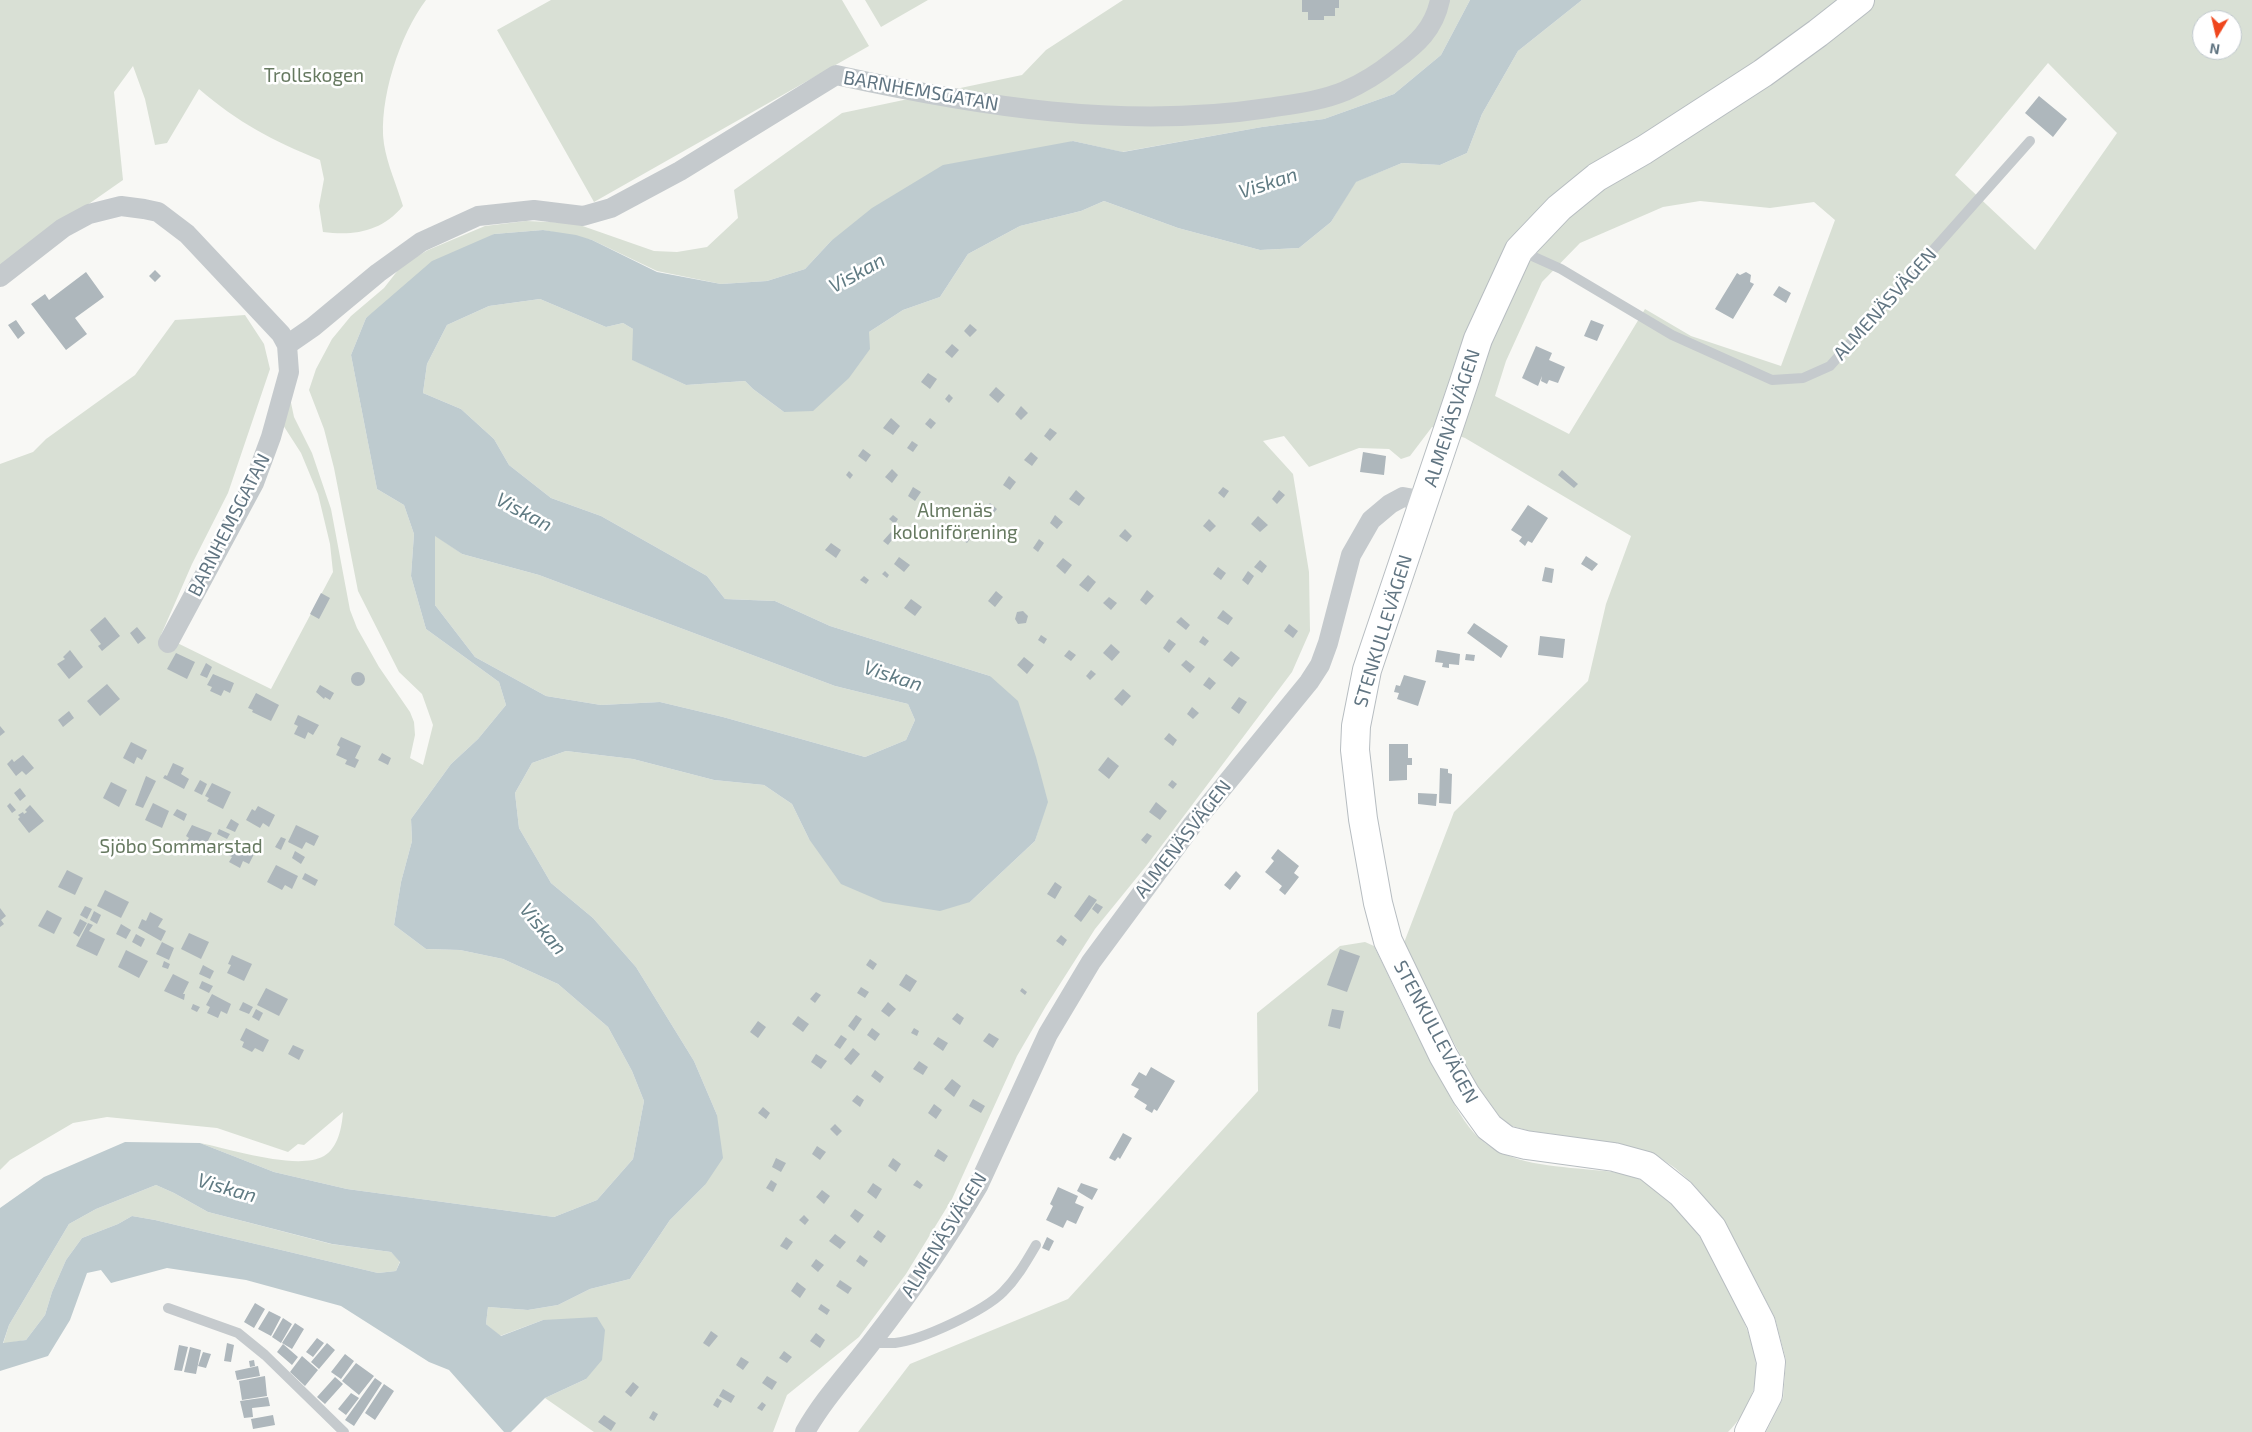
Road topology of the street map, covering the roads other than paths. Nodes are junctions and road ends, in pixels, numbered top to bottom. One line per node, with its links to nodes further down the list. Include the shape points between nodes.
1 (1440, 0): 6 (street, BARNHEMSGATAN, via 1438,12 1426,34 1374,77 1322,97 1236,112 1168,117 1072,113 975,102 836,75 680,171 610,208 583,216 534,210 478,216 421,242)
2 (1860, 0): 4 (street, ALMENÄSVÄGEN, via 1763,73 1597,177 1559,208)
3 (2030, 140): 4 (lane, ALMENÄSVÄGEN, via 1830,366 1803,378 1772,380 1672,335 1560,269)
4 (1519, 250): 7 (street, ALMENÄSVÄGEN, via 1478,339)
5 (0, 278): 6 (street, BARNHEMSGATAN, via 63,228 89,214 121,206 158,212 187,234 275,327)
6 (286, 345): 8 (street, BARNHEMSGATAN, via 289,372 254,483)
7 (1425, 501): 11 (street, ALMENÄSVÄGEN, via 1403,497 1371,520 1351,555 1320,665 1193,824 1091,962 1048,1034 978,1186 942,1245); 14 (street, STENKULLEVÄGEN, via 1368,670 1356,726 1355,750 1363,819 1388,941 1443,1055 1488,1126 1506,1140 1614,1157 1647,1166 1681,1193 1712,1228 1761,1323 1771,1362 1768,1395)
8 (168, 643)
9 (1036, 1245): 11 (lane, via 1018,1275 1001,1294 972,1312 926,1334 896,1342)
10 (168, 1308): 12 (lane, via 238,1333)
11 (871, 1343): 13 (street, ALMENÄSVÄGEN, via 823,1403)
12 (344, 1432)
13 (805, 1432)
14 (1749, 1432)

